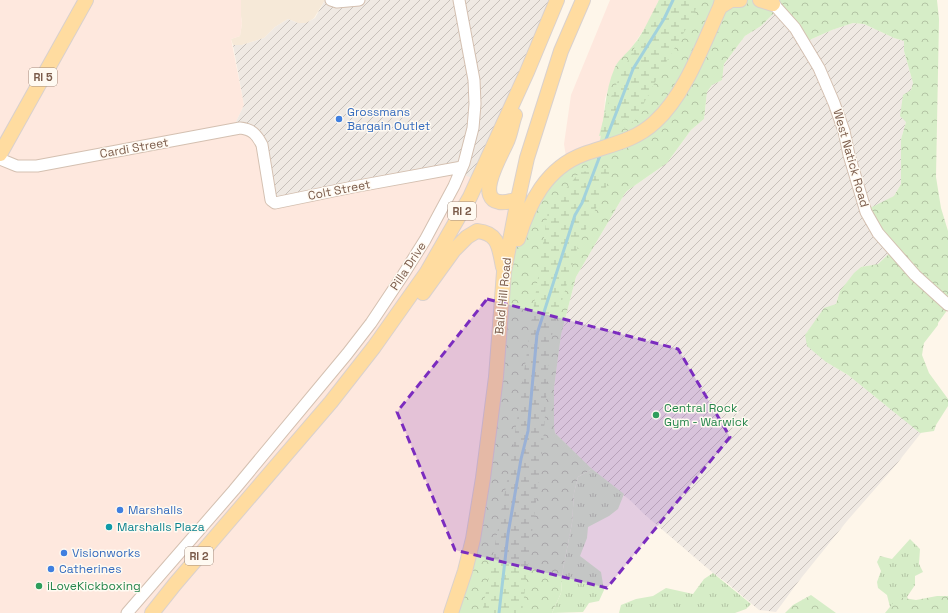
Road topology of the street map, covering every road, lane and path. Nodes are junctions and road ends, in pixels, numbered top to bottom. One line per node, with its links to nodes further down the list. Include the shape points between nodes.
1 (86, 0): 12 (main road, RI 5)
2 (332, 0): 3 (street)
3 (359, 0)
4 (459, 0): 14 (street, Pilla Drive, via 474,80 475,104 473,128)
5 (557, 0): 10 (main road, RI 2)
6 (582, 0): 15 (main road, Bald Hill Road, via 560,51 527,158)
7 (740, 0): 9 (main road)
8 (768, 1): 18 (street, West Natick Road, via 788,19 801,36 825,81 844,131 866,212 878,233 915,275)
9 (721, 4): 17 (main road, via 683,85 663,115 637,135 574,158 559,167 545,181 525,217)
10 (526, 72): 15 (main road, via 508,139 488,187 498,202); 19 (main road, RI 2, via 470,197 427,272)
11 (262, 145): 13 (street, Cardi Street, via 253,132 240,128 37,166 17,166); 14 (street, Colt Street, via 271,200 275,204)
12 (0, 154)
13 (0, 159)
14 (462, 167): 21 (street, Pilla Drive, via 425,240 371,323 234,490)
15 (518, 199): 16 (main road, Bald Hill Road)
16 (504, 272): 17 (main road, Bald Hill Road); 19 (main road, via 496,239 486,232 471,233 454,250 372,356)
17 (502, 295): 20 (main road, Bald Hill Road, via 496,377 484,478 473,539)
18 (948, 305)
19 (331, 402): 22 (main road, RI 2)
20 (454, 607)
21 (127, 613)
22 (152, 613)

